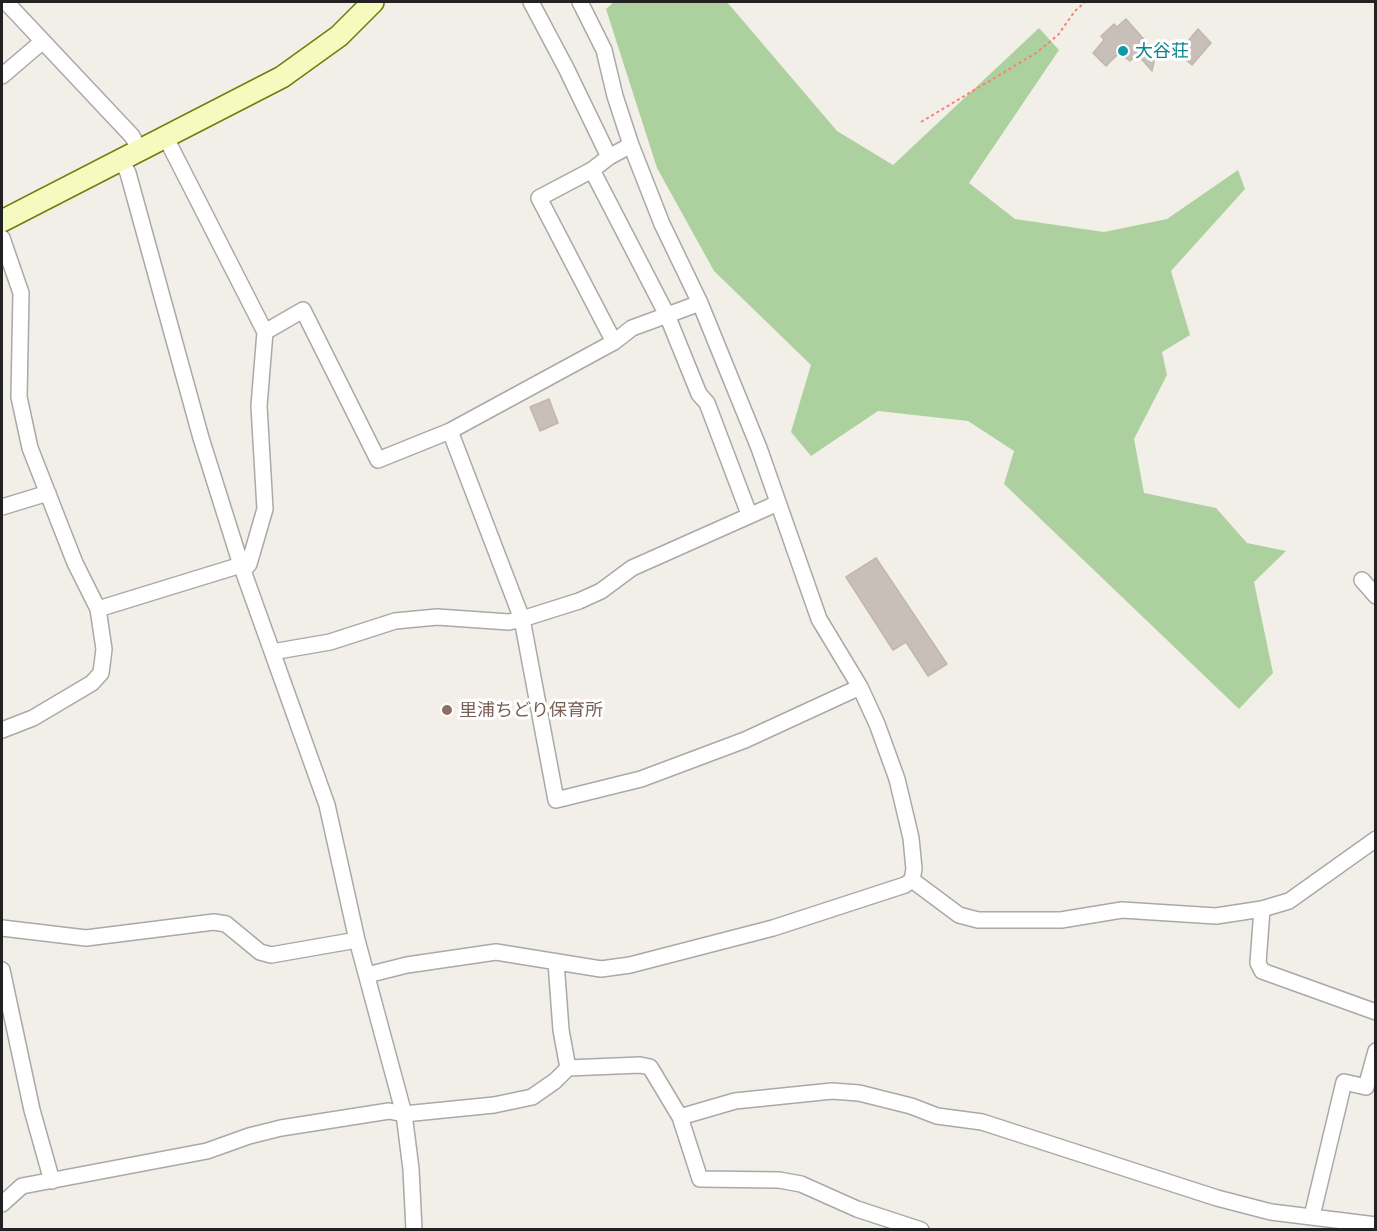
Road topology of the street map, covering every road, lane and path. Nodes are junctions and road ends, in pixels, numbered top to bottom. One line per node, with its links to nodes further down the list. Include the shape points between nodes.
1 (6, 2): 6 (street)
2 (373, 2): 9 (street, via 339,36 282,77)
3 (531, 2): 12 (street)
4 (580, 2): 10 (street, via 604,50)
5 (1085, 2): 8 (path, via 1058,35 1036,53)
6 (43, 41): 7 (street); 11 (street, via 132,136)
7 (2, 76)
8 (921, 122)
9 (165, 136): 11 (street); 19 (street)
10 (631, 146): 12 (street); 17 (street, via 662,224)
11 (139, 149): 13 (street)
12 (609, 157): 14 (street)
13 (120, 158): 15 (street); 26 (street, via 128,173 201,438)
14 (592, 170): 18 (street); 20 (street, via 539,198)
15 (2, 220)
16 (2, 238): 22 (street, via 21,293 19,397 30,448)
17 (700, 303): 18 (street); 23 (street)
18 (667, 315): 20 (street, via 632,328); 25 (street, via 699,394 707,403)
19 (265, 332): 21 (street, via 303,309 378,460); 26 (street, via 259,406 265,509 249,564)
20 (614, 342): 21 (street)
21 (450, 431): 30 (street)
22 (48, 493): 24 (street); 29 (street)
23 (778, 503): 25 (street); 32 (street, via 819,619)
24 (2, 507)
25 (749, 514): 30 (street, via 632,568 601,591)
26 (242, 568): 29 (street); 31 (street)
27 (1362, 580): 28 (street)
28 (1376, 597)
29 (98, 609): 33 (street, via 104,649 101,673 92,683 33,718)
30 (522, 619): 31 (street, via 509,622 437,617 395,621 330,642); 32 (street, via 556,800 631,782 683,764)
31 (272, 652): 38 (street, via 327,805)
32 (860, 687): 35 (street, via 897,779 911,838)
33 (2, 730)
34 (1376, 839): 36 (street, via 1289,901)
35 (912, 880): 36 (street, via 959,915 978,920 1061,920 1122,910 1216,916); 39 (street, via 773,928 647,961 601,969)
36 (1262, 909): 42 (street, via 1258,963 1262,970)
37 (2, 928): 38 (street, via 86,938 214,922 225,924 260,952 271,955)
38 (357, 940): 41 (street)
39 (556, 962): 41 (street, via 496,952); 44 (street)
40 (2, 969): 47 (street, via 32,1110)
41 (367, 975): 45 (street)
42 (1376, 1012)
43 (1376, 1051): 49 (street, via 1366,1087 1344,1082)
44 (568, 1068): 45 (street, via 532,1097 464,1110); 46 (street, via 650,1066)
45 (404, 1114): 47 (street, via 389,1111 281,1128 207,1151); 51 (street)
46 (680, 1117): 49 (street, via 735,1101 832,1091 859,1093 937,1116 982,1122 1217,1198 1271,1212); 52 (street, via 700,1179 801,1184 857,1209)
47 (52, 1181): 48 (street, via 22,1186)
48 (2, 1204)
49 (1312, 1216): 50 (street)
50 (1376, 1225)
51 (414, 1230)
52 (921, 1230)

